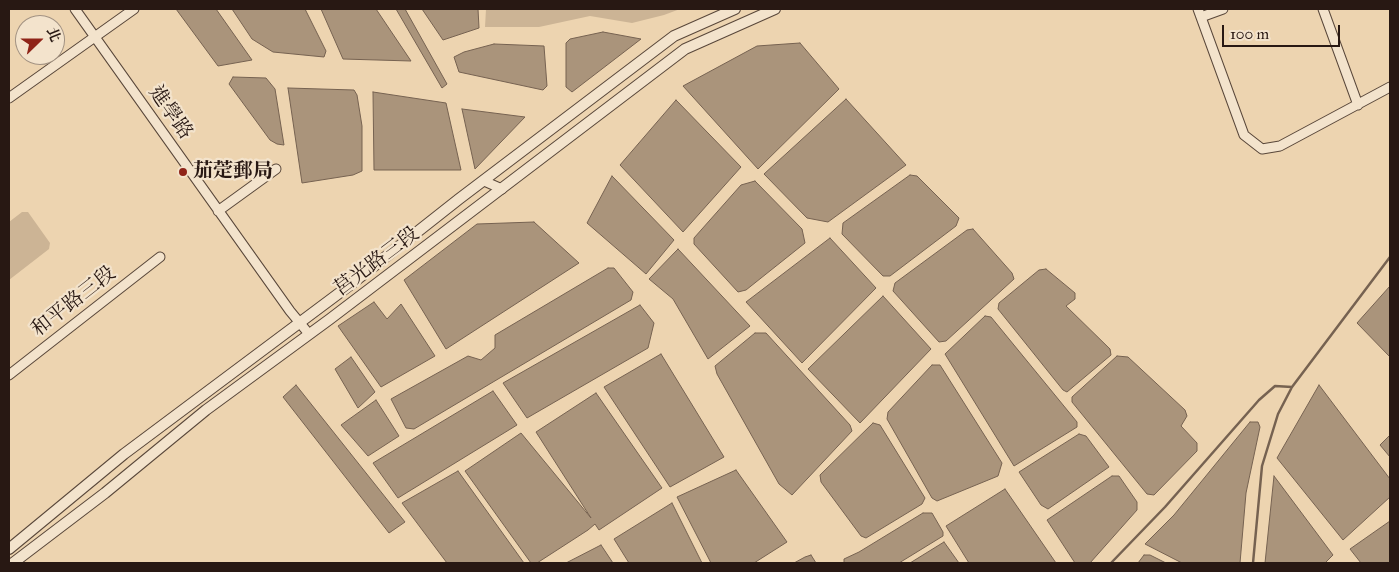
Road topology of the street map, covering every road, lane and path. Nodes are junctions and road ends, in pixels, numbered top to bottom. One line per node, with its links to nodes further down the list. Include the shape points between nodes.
1 (75, 9): 8 (street, 進學路)
2 (134, 9): 8 (street)
3 (735, 9): 13 (street, 莒光路三段, via 674,36)
4 (775, 9): 14 (street, 莒光路三段, via 685,49)
5 (1224, 9): 7 (street)
6 (1323, 9): 11 (street)
7 (1200, 13): 11 (street, via 1244,135 1262,149 1280,146)
8 (95, 37): 10 (street); 15 (street, 進學路)
9 (1390, 87): 11 (street)
10 (9, 98)
11 (1358, 105)
12 (276, 169): 15 (street)
13 (484, 181): 14 (street); 17 (street, 莒光路三段)
14 (502, 189): 18 (street, 莒光路三段)
15 (218, 211): 17 (street, 進學路)
16 (160, 257): 19 (street, 和平路三段)
17 (299, 323): 18 (street, 進學路); 20 (street, 莒光路三段, via 124,454)
18 (309, 334): 21 (street, 莒光路三段, via 206,410)
19 (9, 375)
20 (9, 549)
21 (13, 563)

